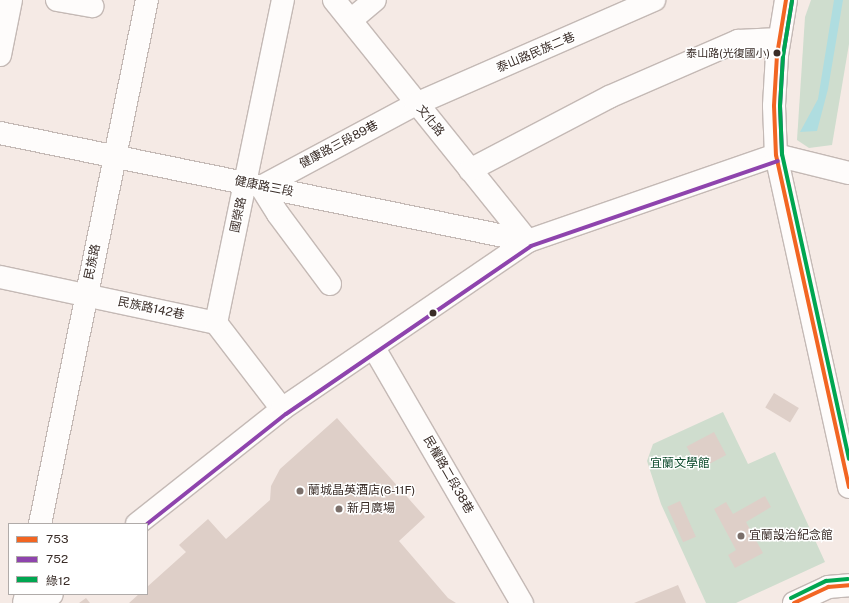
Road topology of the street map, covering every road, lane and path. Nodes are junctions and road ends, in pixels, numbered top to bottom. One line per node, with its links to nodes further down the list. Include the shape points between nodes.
1 (11, 0): 12 (street)
2 (57, 0): 9 (street)
3 (147, 0): 16 (street, 民族路)
4 (283, 0): 19 (street, 國榮路)
5 (334, 0): 10 (street, 文化路)
6 (375, 0): 10 (street)
7 (654, 0): 13 (street, 泰山路民族二巷)
8 (786, 0): 11 (street)
9 (92, 6)
10 (351, 20): 13 (street, 文化路)
11 (779, 39): 15 (street, via 774,106); 17 (street, via 738,41 609,97)
12 (0, 55)
13 (416, 104): 17 (street, 文化路); 19 (street, 健康路三段89巷)
14 (0, 133): 16 (street, 健康路三段)
15 (776, 155): 18 (street); 20 (street); 27 (street)
16 (115, 157): 19 (street, 健康路三段); 23 (street, 民族路)
17 (470, 170): 20 (street, 文化路)
18 (849, 173)
19 (253, 185): 20 (street, 健康路三段); 22 (street); 24 (street, 國榮路)
20 (528, 241): 25 (street)
21 (0, 278): 23 (street, 民族路142巷)
22 (330, 284)
23 (87, 296): 24 (street, 民族路142巷); 28 (street, 民族路)
24 (216, 323): 26 (street)
25 (374, 348): 26 (street); 33 (street, 民權路二段38巷)
26 (282, 409): 29 (street)
27 (849, 487)
28 (40, 523)
29 (138, 523)
30 (849, 585): 34 (street, via 828,587)
31 (51, 595): 32 (street)
32 (42, 603)
33 (522, 603)
34 (794, 603)

